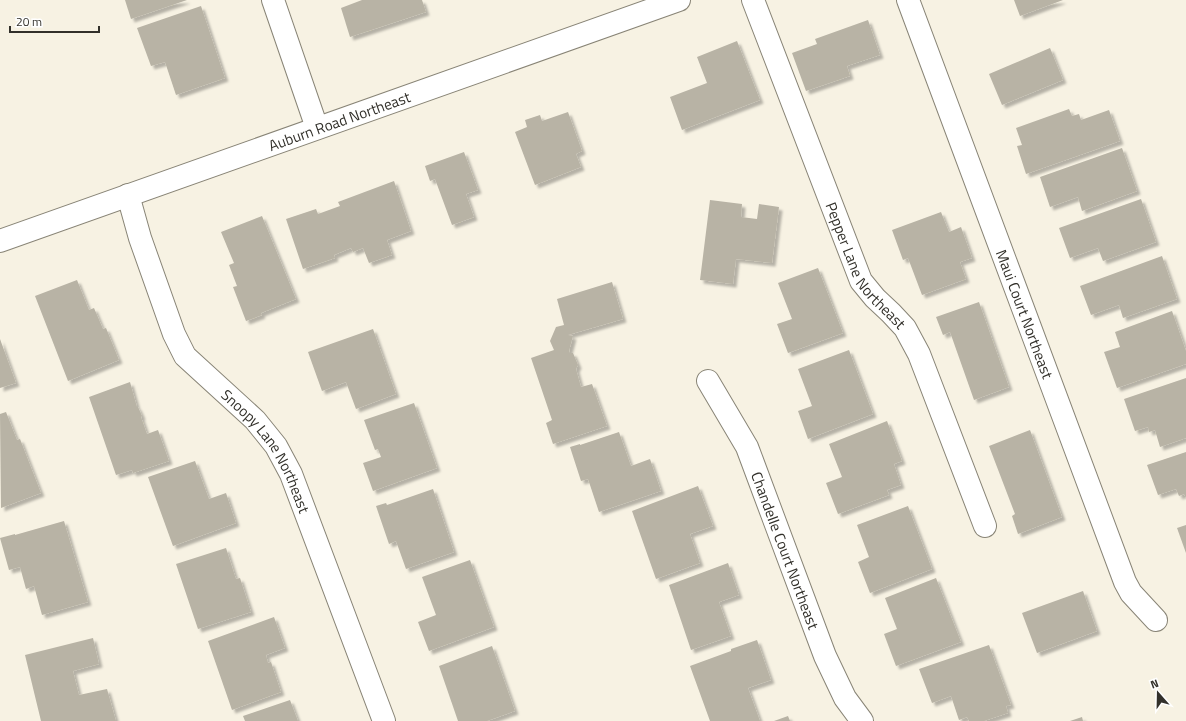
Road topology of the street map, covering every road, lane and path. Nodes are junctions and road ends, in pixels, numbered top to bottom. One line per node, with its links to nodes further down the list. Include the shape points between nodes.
1 (273, 0): 5 (street)
2 (679, 0): 5 (street, Auburn Road Northeast)
3 (753, 0): 9 (street, Pepper Lane Northeast, via 861,282 905,328 919,354)
4 (908, 0): 10 (street, Maui Court Northeast, via 1125,582 1131,593)
5 (317, 128): 6 (street, Auburn Road Northeast)
6 (128, 195): 7 (street, Auburn Road Northeast); 11 (street, Snoopy Lane Northeast, via 140,238 174,334 185,356 255,420 276,446 291,474)
7 (0, 241)
8 (708, 381): 12 (street, Chandelle Court Northeast, via 746,447 825,656 845,698)
9 (985, 526)
10 (1156, 620)
11 (384, 721)
12 (862, 721)

